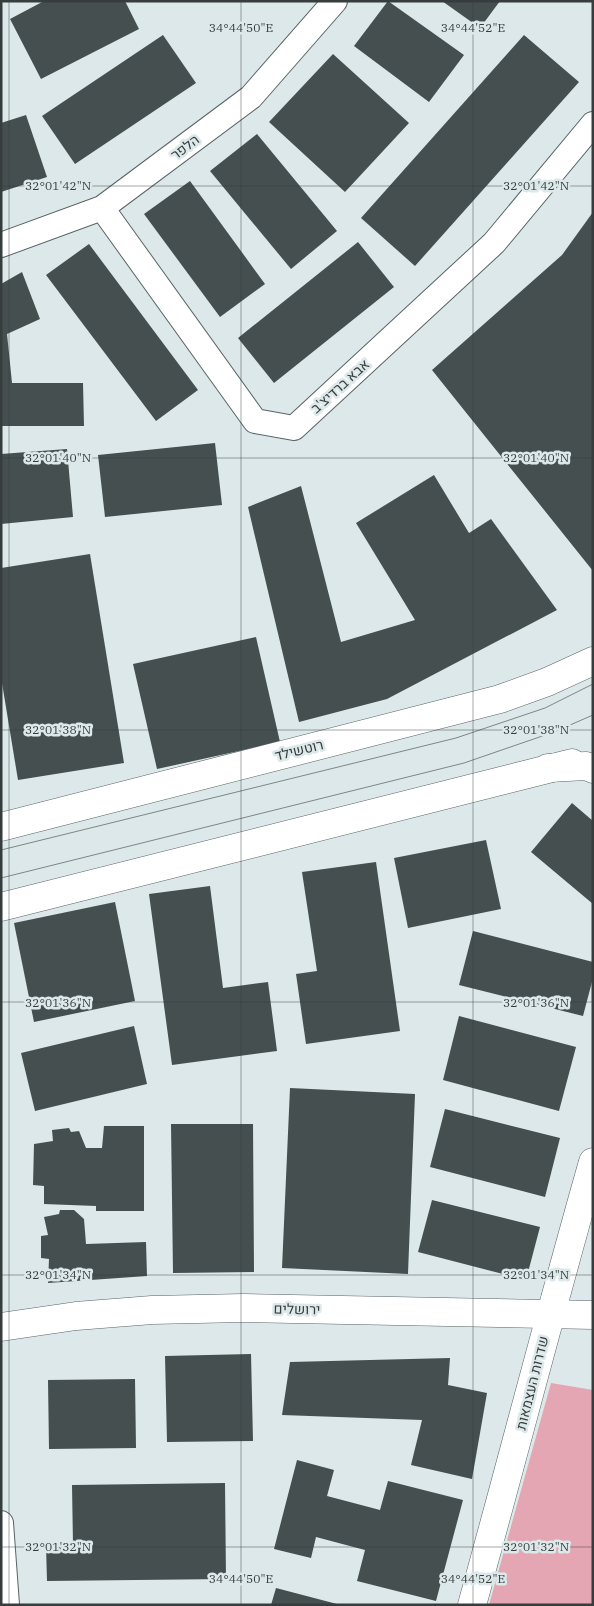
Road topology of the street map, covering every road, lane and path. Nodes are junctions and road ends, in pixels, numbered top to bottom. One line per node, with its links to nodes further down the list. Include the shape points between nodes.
1 (335, 1): 3 (street, הלפר, via 251,97)
2 (593, 124): 3 (street, אבא ברדיצ'ב, via 494,242 294,428 255,421)
3 (102, 208): 4 (street, הלפר)
4 (1, 245)
5 (593, 661): 9 (street, רוטשילד, via 500,699)
6 (593, 759): 7 (street)
7 (548, 768): 8 (street, via 586,766); 10 (street)
8 (593, 769)
9 (1, 827)
10 (1, 908)
11 (593, 1162): 12 (street, שדרות העצמאות)
12 (549, 1314): 13 (street, ירושלים); 14 (street, ירושלים, via 253,1308 152,1310 76,1316); 17 (street, שדרות העצמאות, via 538,1367)
13 (593, 1315)
14 (1, 1327)
15 (1, 1523): 16 (street)
16 (6, 1605)
17 (472, 1605)

